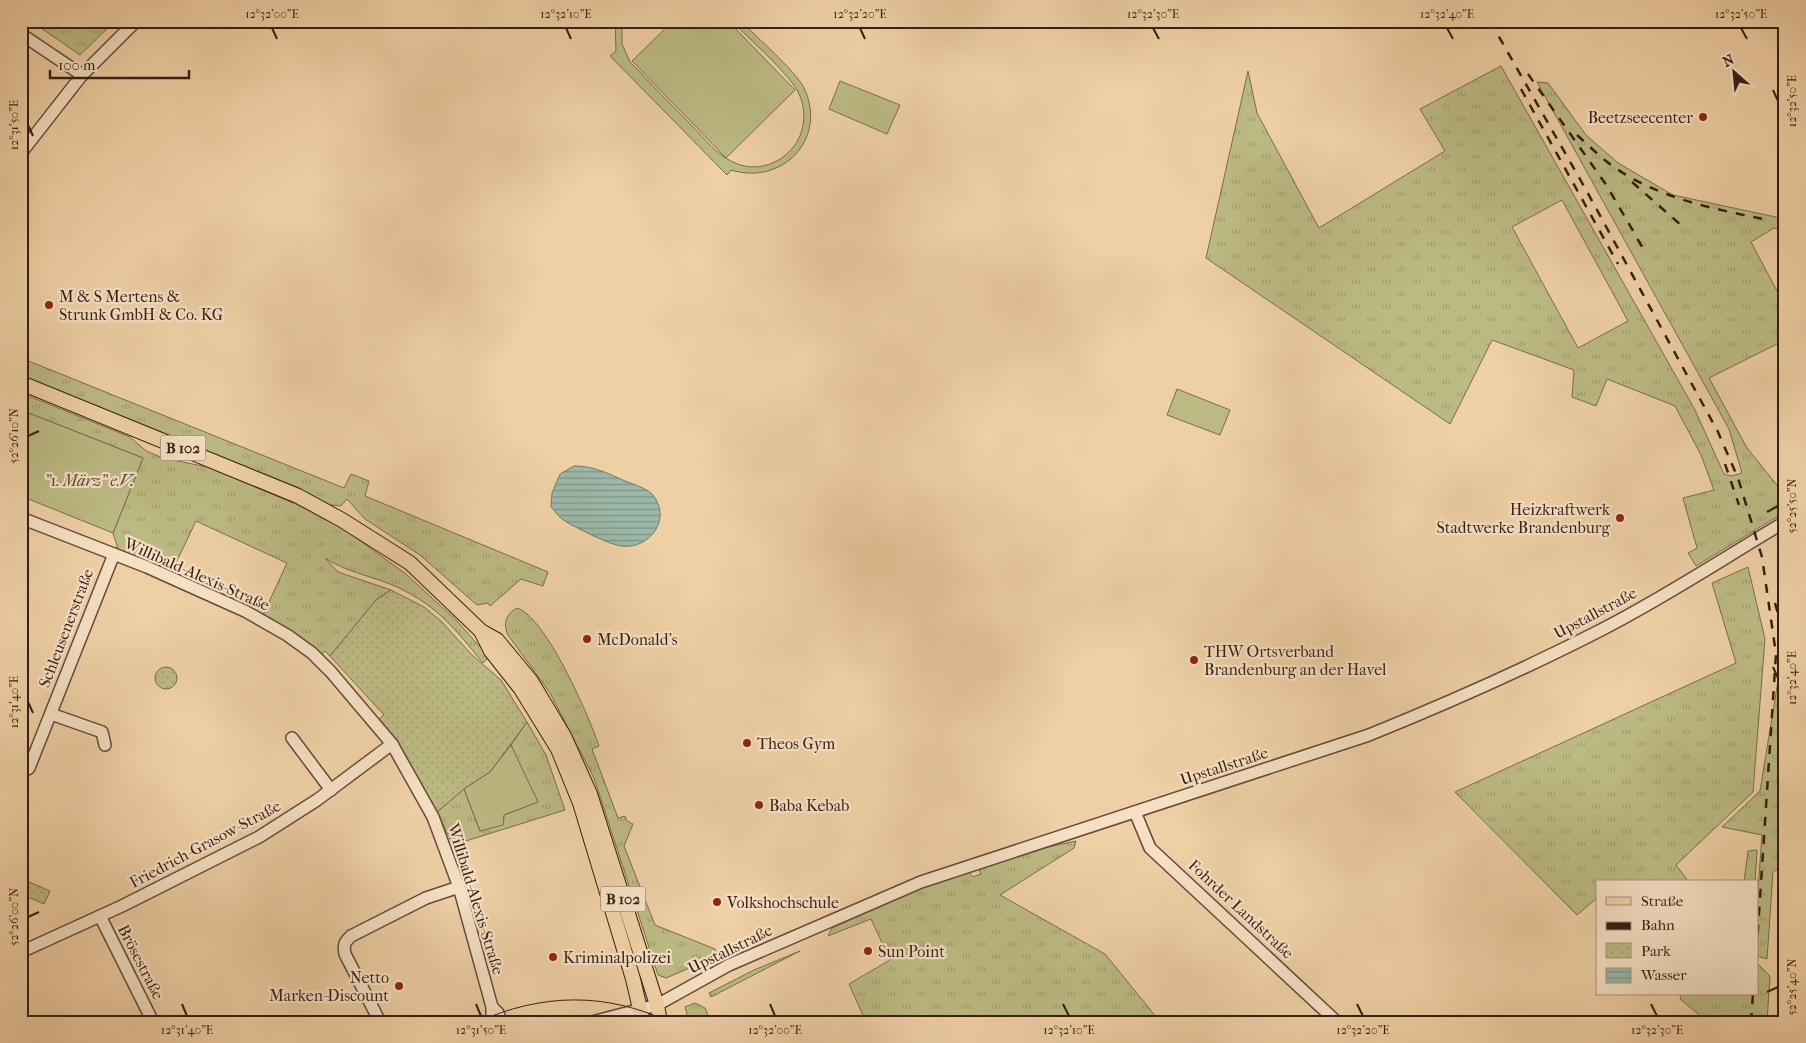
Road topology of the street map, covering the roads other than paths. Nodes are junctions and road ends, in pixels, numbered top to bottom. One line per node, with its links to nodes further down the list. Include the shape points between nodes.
1 (136, 21): 3 (street)
2 (21, 34): 3 (street)
3 (82, 75): 4 (street)
4 (21, 153)
5 (21, 383): 9 (main road, B 102, via 298,496 410,563)
6 (21, 518): 8 (street, Willibald-Alexis-Straße)
7 (1785, 522): 16 (street, Upstallstraße, via 1603,629 1502,679 1369,735)
8 (114, 554): 10 (street, Schleusenerstraße); 12 (street, Willibald-Alexis-Straße, via 228,603 287,634 312,653)
9 (481, 631): 20 (main road, B 102, via 497,640 531,681 568,744 590,794); 22 (main road, B 102, via 491,651 521,688 558,749 592,838)
10 (51, 714): 13 (street, via 102,732); 14 (street, Schleusenerstraße, via 29,768)
11 (292, 738): 15 (street)
12 (392, 744): 15 (street, Friedrich-Grasow-Straße); 17 (street, Willibald-Alexis-Straße, via 433,817)
13 (105, 745)
14 (21, 774)
15 (330, 790): 18 (street, Friedrich-Grasow-Straße, via 259,837)
16 (1134, 812): 20 (street, Upstallstraße, via 916,884 729,965); 29 (street, Fohrder Landstraße, via 1150,848)
17 (459, 887): 21 (street, Willibald-Alexis-Straße); 24 (street, via 426,898 345,941 345,954)
18 (100, 916): 19 (street, Friedrich-Grasow-Straße); 23 (street, Brösestraße)
19 (21, 952)
20 (657, 1005): 22 (street, Upstallstraße); 28 (main road, B 102)
21 (492, 1007): 25 (street, Willibald-Alexis-Straße); 26 (street, Willibald-Alexis-Straße)
22 (642, 1017): 27 (street, Upstallstraße)
23 (153, 1022)
24 (380, 1022)
25 (492, 1022)
26 (501, 1022)
27 (592, 1022)
28 (660, 1022)
29 (1337, 1022)

